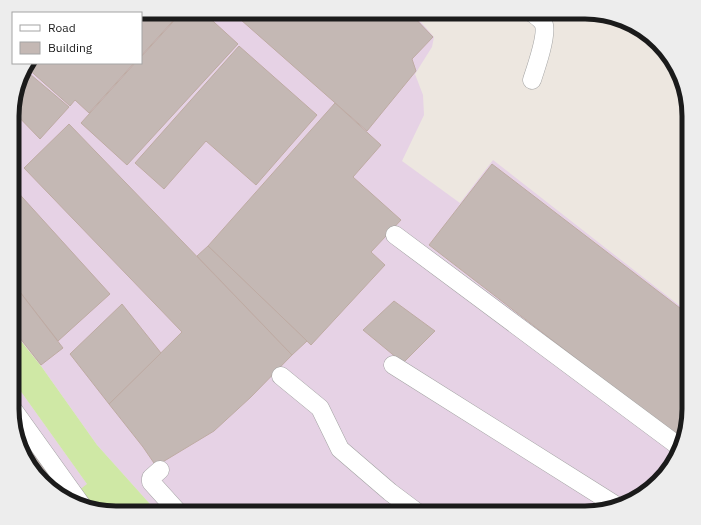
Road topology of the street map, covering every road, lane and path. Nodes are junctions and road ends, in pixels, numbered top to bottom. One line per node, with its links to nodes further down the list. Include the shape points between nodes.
1 (541, 19): 2 (lane, via 544,25 543,41)
2 (532, 80)
3 (395, 235): 7 (lane)
4 (393, 366): 10 (lane)
5 (281, 376): 12 (lane, via 320,408 340,449)
6 (20, 419): 9 (lane)
7 (676, 444)
8 (160, 470): 11 (lane, via 151,478 151,482)
9 (76, 497)
10 (611, 502)
11 (173, 506)
12 (409, 506)

